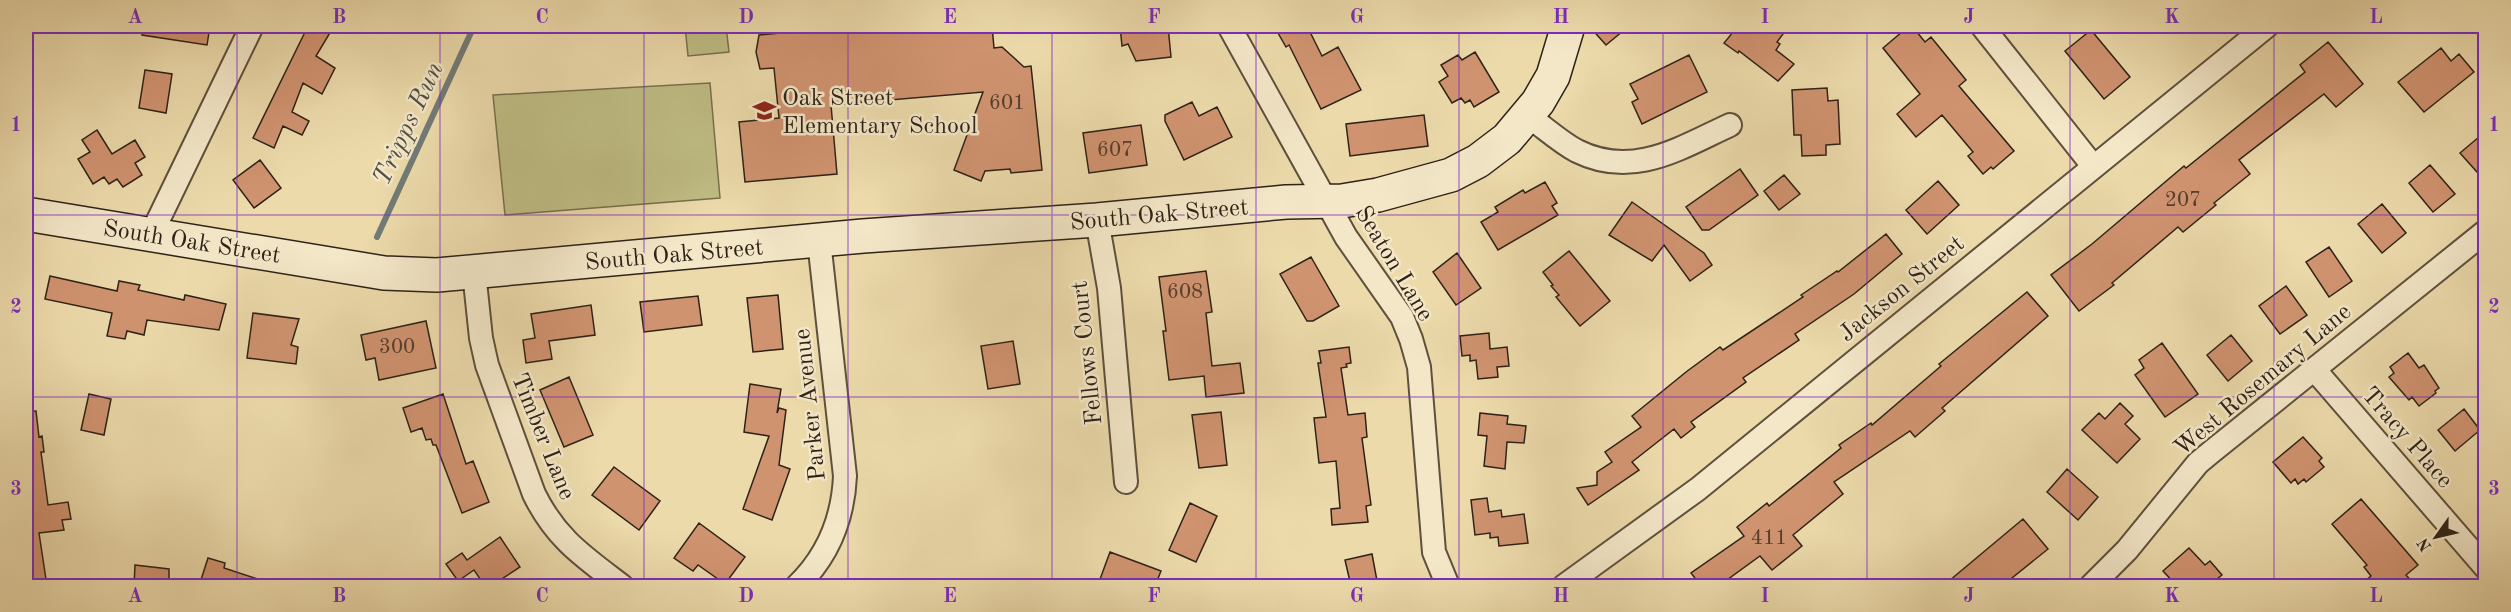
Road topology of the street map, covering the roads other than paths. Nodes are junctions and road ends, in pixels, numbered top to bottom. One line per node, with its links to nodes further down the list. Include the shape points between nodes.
1 (252, 26): 13 (street)
2 (1229, 26): 9 (street, Seaton Lane)
3 (1568, 26): 6 (street, South Oak Street, via 1553,76)
4 (1982, 26): 8 (street)
5 (2266, 26): 8 (street, Jackson Street)
6 (1528, 116): 7 (street, via 1576,150 1618,163 1658,158); 9 (street, South Oak Street, via 1507,139 1451,175 1378,195)
7 (1730, 125)
8 (2093, 165): 22 (street, Jackson Street, via 1698,489)
9 (1327, 202): 11 (street, South Oak Street, via 1286,202); 21 (street, Seaton Lane, via 1411,339 1419,367 1434,552)
10 (26, 214): 13 (street, South Oak Street)
11 (1097, 220): 14 (street, South Oak Street); 17 (street, Fellows Court, via 1109,288)
12 (2486, 231): 16 (street, West Rosemary Lane)
13 (151, 235): 15 (street, South Oak Street, via 361,269 437,275)
14 (819, 241): 15 (street, South Oak Street); 20 (street, Parker Avenue, via 845,476 844,498 837,528 825,552)
15 (474, 272): 19 (street, Timber Lane, via 487,365 534,494 558,534)
16 (2314, 369): 18 (street, Tracy Place); 23 (street, West Rosemary Lane, via 2198,463 2127,550)
17 (1126, 482)
18 (2486, 568)
19 (622, 586)
20 (796, 586)
21 (1448, 586)
22 (1564, 586)
23 (2091, 586)

